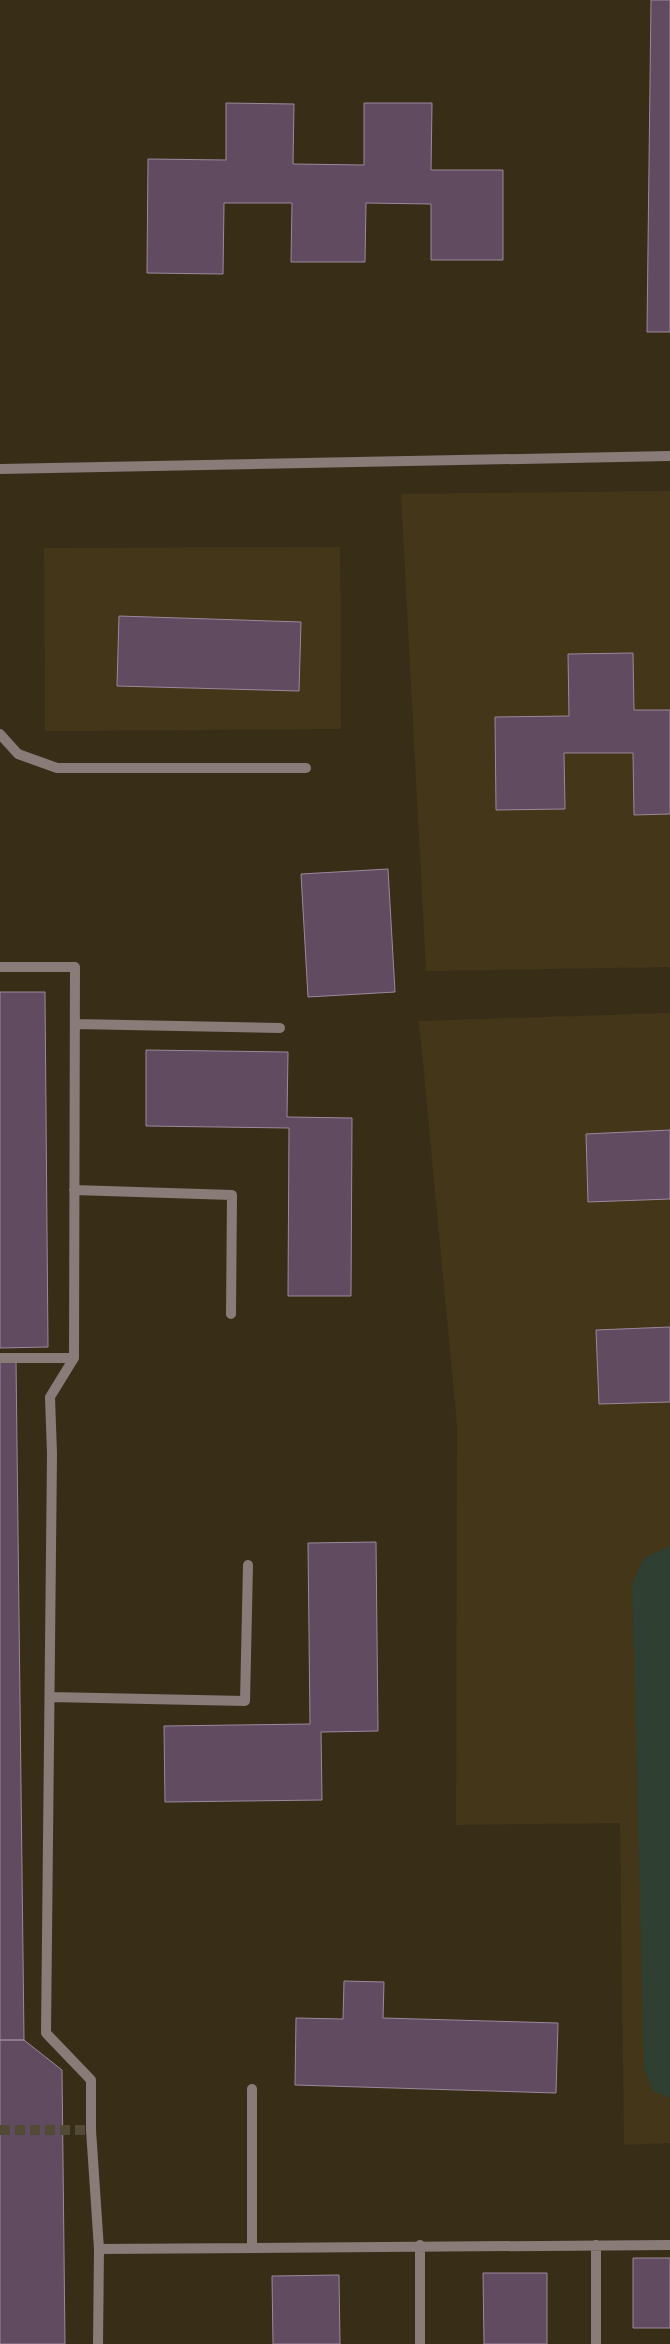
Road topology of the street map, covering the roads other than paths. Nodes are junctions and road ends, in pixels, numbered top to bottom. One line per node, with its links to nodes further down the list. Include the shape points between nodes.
1 (670, 456): 2 (lane)
2 (0, 469)
3 (0, 734): 4 (lane, via 18,754 57,768)
4 (306, 768)
5 (0, 967): 6 (lane, via 75,967)
6 (75, 1024): 7 (lane); 8 (lane)
7 (280, 1028)
8 (74, 1190): 9 (lane, via 232,1195); 11 (lane)
9 (231, 1314)
10 (0, 1358): 11 (lane)
11 (74, 1358): 13 (lane, via 50,1397)
12 (248, 1565): 13 (lane, via 245,1701)
13 (50, 1697): 19 (lane, via 46,2033 90,2080)
14 (252, 2089): 18 (lane)
15 (420, 2245): 16 (lane); 18 (lane); 21 (lane)
16 (596, 2245): 17 (lane); 22 (lane)
17 (670, 2245)
18 (252, 2247): 19 (lane)
19 (99, 2248): 20 (lane)
20 (98, 2344)
21 (420, 2344)
22 (596, 2344)

